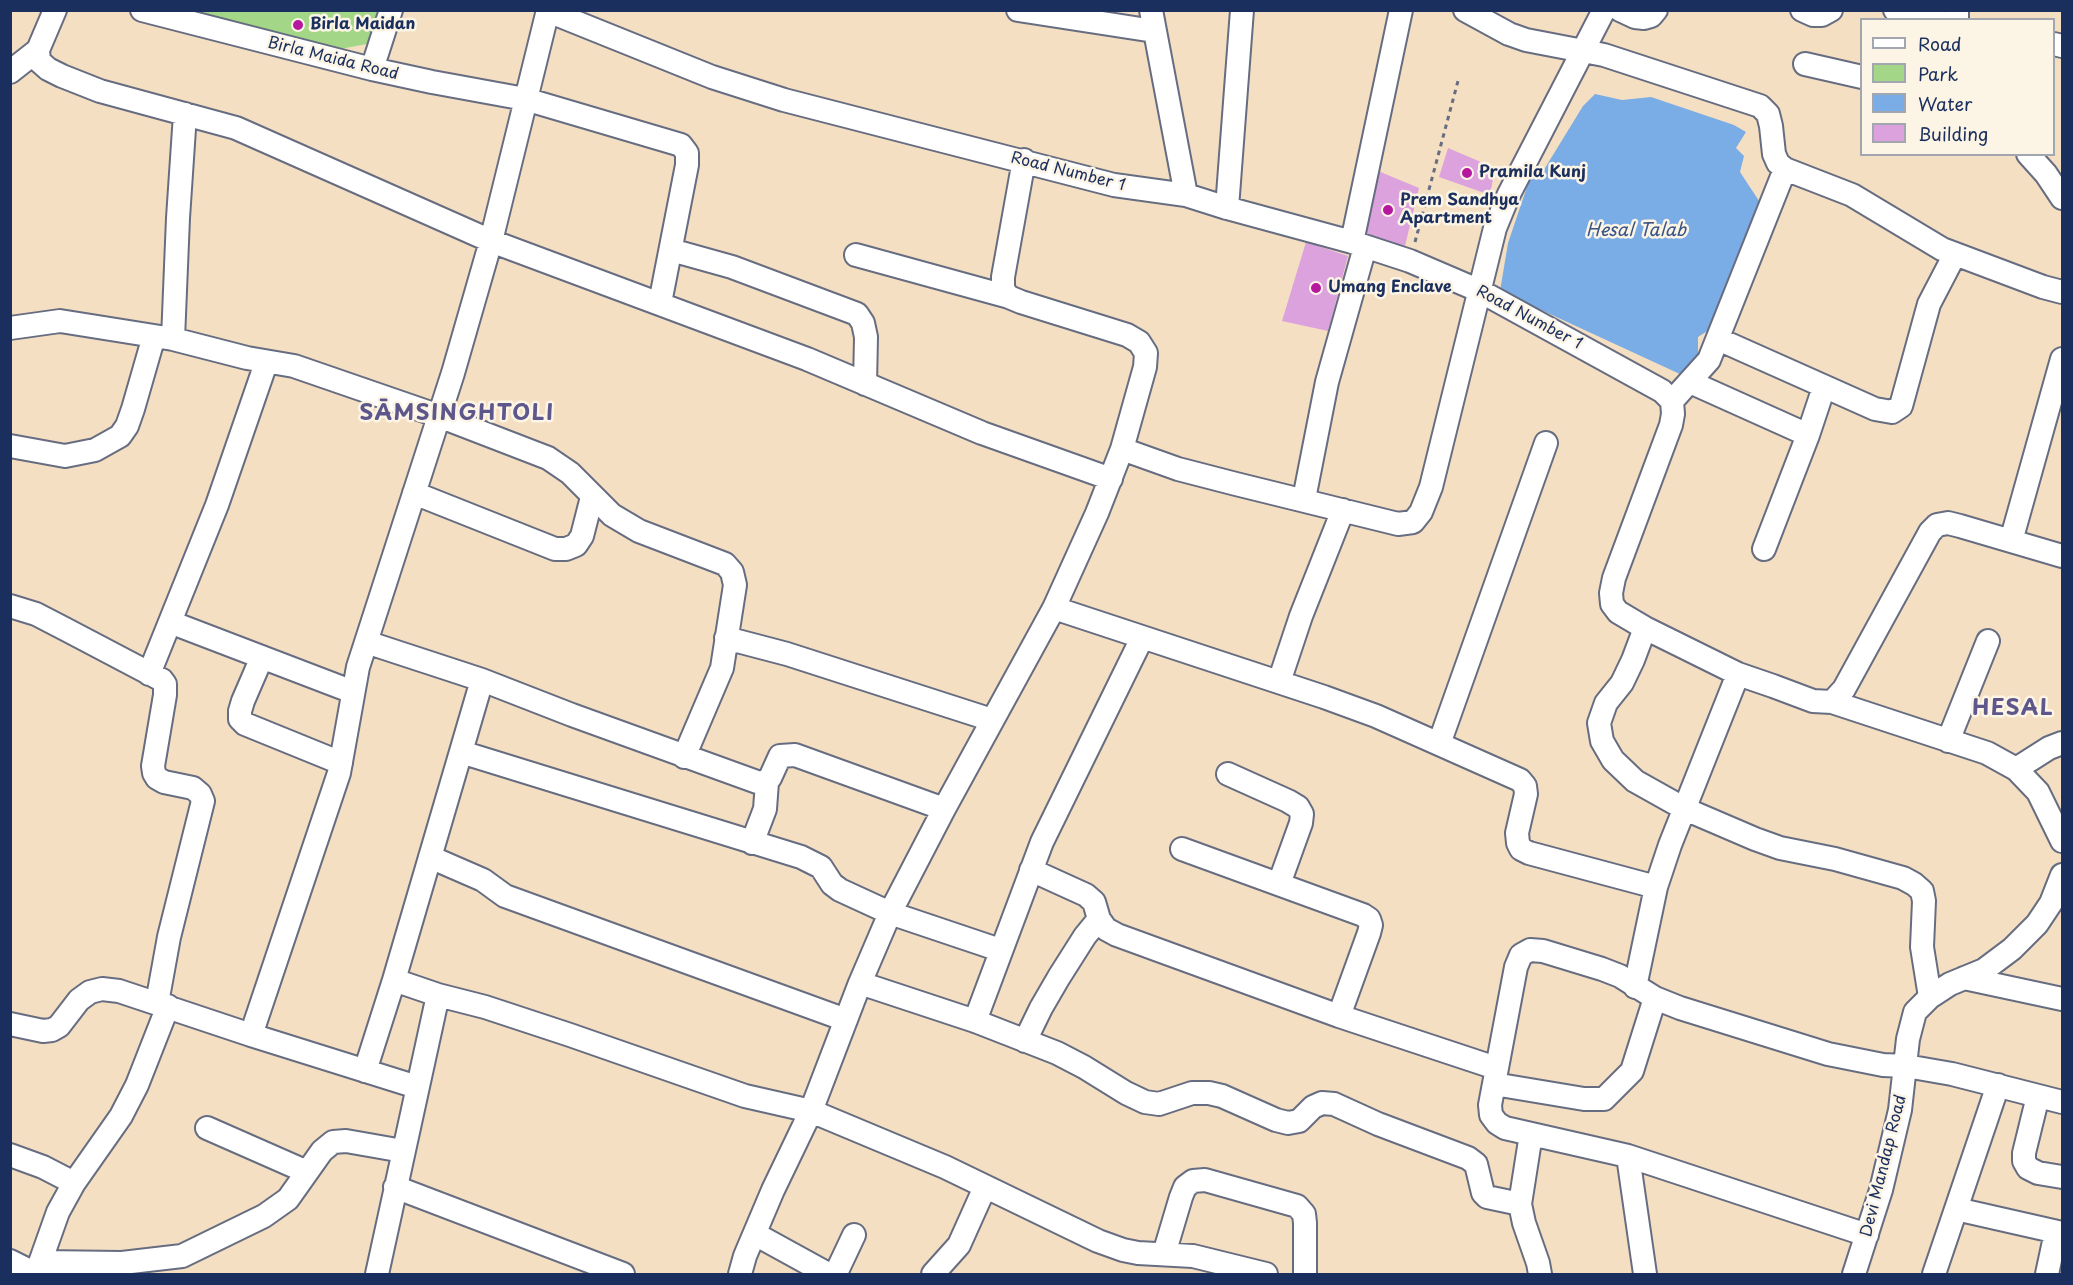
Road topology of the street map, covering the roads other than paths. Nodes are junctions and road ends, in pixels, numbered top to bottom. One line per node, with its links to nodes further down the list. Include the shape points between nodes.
1 (55, 10): 18 (street)
2 (142, 10): 20 (street, Birla Maida Road)
3 (391, 10): 20 (street)
4 (1018, 10): 16 (street)
5 (1242, 10): 29 (street)
6 (1401, 10): 31 (street)
7 (1465, 10): 17 (street, via 1526,40)
8 (1604, 10): 17 (street)
9 (1620, 10): 10 (street, via 1644,18)
10 (1656, 10)
11 (1802, 10): 12 (street, via 1822,15)
12 (1830, 10)
13 (1895, 10): 15 (street)
14 (548, 11): 22 (street); 25 (street, Road Number 1, via 723,81)
15 (1929, 18)
16 (1153, 21): 27 (street)
17 (1584, 51): 26 (street, via 1760,106 1772,126 1774,154); 35 (street, via 1509,194 1495,228)
18 (20, 60): 23 (street, via 39,61 62,76 100,91)
19 (1806, 64): 21 (street)
20 (372, 69): 22 (street, Birla Maida Road)
21 (1860, 77)
22 (525, 99): 30 (street); 32 (street, Birla Maida Road, via 681,145 687,153 687,165)
23 (185, 114): 30 (street, via 236,128); 40 (street)
24 (2030, 156): 28 (street)
25 (1024, 160): 27 (street, Road Number 1, via 1113,185); 37 (street, via 1003,278 1003,290)
26 (1785, 169): 33 (street, via 1852,195); 41 (street)
27 (1186, 195): 29 (street, Road Number 1)
28 (2062, 198)
29 (1227, 208): 31 (street, Road Number 1)
30 (491, 241): 38 (street); 48 (street)
31 (1359, 244): 35 (street, Road Number 1); 56 (street)
32 (671, 250): 38 (street); 45 (street, via 732,267 857,314 866,337)
33 (1955, 254): 36 (street); 46 (street, via 1929,304 1901,406 1883,412)
34 (856, 255): 37 (street)
35 (1480, 291): 47 (street, Road Number 1, via 1662,391); 57 (street, via 1431,487 1421,512 1413,522 1398,524)
36 (2062, 292)
37 (1009, 297): 52 (street, via 1139,342 1146,353 1145,367)
38 (660, 303): 45 (street)
39 (10, 328): 40 (street, via 60,321)
40 (164, 337): 43 (street); 51 (street, via 120,436 95,450 65,456)
41 (1718, 339): 44 (street, via 1709,360); 46 (street)
42 (2062, 359): 58 (street)
43 (267, 363): 48 (street, via 294,366); 63 (street)
44 (1690, 382): 47 (street); 49 (street)
45 (865, 384): 53 (street, via 982,433)
46 (1824, 387): 49 (street)
47 (1672, 401): 64 (street, via 1671,425 1611,593 1618,612)
48 (439, 416): 54 (street); 55 (street, via 548,458 570,472)
49 (1808, 435): 59 (street)
50 (1546, 443): 79 (street)
51 (13, 445)
52 (1122, 449): 53 (street); 56 (street, via 1178,469)
53 (1111, 479): 62 (street)
54 (414, 493): 55 (street, via 555,549 576,545); 68 (street)
55 (592, 497): 65 (street, via 639,531 724,564 732,572 735,585)
56 (1304, 500): 57 (street)
57 (1343, 510): 73 (street)
58 (2011, 541): 60 (street); 75 (street, via 1948,523 1937,525 1844,689)
59 (1764, 549)
60 (2062, 556)
61 (10, 606): 70 (street, via 36,614)
62 (1054, 608): 66 (street); 76 (street)
63 (170, 622): 69 (street); 70 (street)
64 (1645, 628): 71 (street); 87 (street, via 1630,667 1606,704 1599,723 1602,741 1613,760 1635,781)
65 (726, 638): 76 (street); 81 (street, via 717,683)
66 (1142, 638): 73 (street); 92 (street, via 1080,760)
67 (1988, 641): 77 (street)
68 (366, 642): 72 (street); 74 (street)
69 (262, 657): 74 (street); 82 (street, via 243,701 240,719)
70 (149, 674): 107 (street, via 162,681 166,690 154,773 164,782 193,788 203,801 169,937)
71 (1738, 674): 75 (street, via 1813,701); 87 (street)
72 (482, 680): 80 (street); 81 (street)
73 (1279, 682): 79 (street, via 1376,716)
74 (353, 692): 82 (street)
75 (1832, 702): 77 (street)
76 (992, 720): 86 (street)
77 (1948, 741): 83 (street, via 1987,753)
78 (2062, 743): 83 (street)
79 (1439, 744): 95 (street, via 1520,780 1525,786 1517,833 1521,849)
80 (461, 753): 89 (street); 91 (street)
81 (684, 757): 85 (street)
82 (341, 763): 112 (street)
83 (2016, 769): 88 (street, via 2038,792)
84 (1228, 774): 94 (street, via 1288,801 1302,814)
85 (767, 782): 86 (street, via 780,756 795,755); 89 (street, via 765,809)
86 (944, 809): 96 (street)
87 (1685, 809): 95 (street); 104 (street, via 1779,848 1835,859 1914,884 1922,891 1924,901 1922,947)
88 (2062, 841)
89 (752, 843): 96 (street, via 813,862 840,890)
90 (1182, 849): 94 (street)
91 (430, 857): 100 (street); 109 (street, via 483,880 505,896)
92 (1031, 870): 97 (street, via 1086,895 1094,902); 98 (street)
93 (2062, 875): 99 (street, Devi Mandap Road, via 2037,924 1984,970)
94 (1279, 884): 108 (street, via 1369,919 1369,933)
95 (1656, 887): 102 (street)
96 (890, 913): 98 (street); 101 (street)
97 (1099, 919): 108 (street, via 1117,935); 113 (street, via 1059,977)
98 (1000, 950): 110 (street)
99 (1964, 978): 104 (street, Devi Mandap Road); 106 (street)
100 (394, 980): 103 (street); 115 (street)
101 (860, 983): 109 (street); 110 (street)
102 (1635, 987): 105 (street); 116 (street, via 1620,976 1543,951 1530,950 1521,955)
103 (438, 994): 118 (street); 121 (street, via 745,1096)
104 (1930, 997): 114 (street, Devi Mandap Road, via 1915,1012)
105 (1655, 998): 114 (street, via 1828,1054); 116 (street, via 1632,1071 1604,1099 1584,1099)
106 (2062, 999)
107 (162, 1004): 111 (street, via 102,989 79,1000 52,1030); 112 (street); 129 (street, via 137,1085 121,1116)
108 (1339, 1016): 116 (street)
109 (846, 1020): 121 (street)
110 (975, 1021): 113 (street)
111 (10, 1024)
112 (251, 1035): 115 (street)
113 (1025, 1041): 132 (street, via 1084,1067 1145,1102 1158,1104 1192,1093 1209,1093 1288,1123 1299,1121 1312,1107 1334,1104 1468,1158 1476,1164 1487,1197)
114 (1906, 1066): 117 (street); 137 (street, Devi Mandap Road, via 1898,1120)
115 (365, 1071): 118 (street)
116 (1495, 1076): 123 (street, via 1491,1115 1505,1128)
117 (1998, 1085): 119 (street); 133 (street)
118 (417, 1087): 124 (street)
119 (2038, 1096): 120 (street); 128 (street, via 2024,1161 2038,1173)
120 (2062, 1102)
121 (811, 1111): 130 (street); 135 (street)
122 (207, 1128): 127 (street)
123 (1531, 1134): 126 (street); 132 (street)
124 (403, 1151): 127 (street, via 333,1142 321,1151); 131 (street)
125 (10, 1155): 129 (street)
126 (1628, 1156): 137 (street); 149 (street)
127 (307, 1172): 140 (street, via 288,1199)
128 (2062, 1177)
129 (74, 1183): 141 (street, via 58,1212)
130 (985, 1186): 138 (street, via 1098,1241 1131,1252); 145 (street, via 959,1245)
131 (395, 1187): 142 (street); 143 (street)
132 (1520, 1204): 148 (street)
133 (1956, 1209): 134 (street); 151 (street)
134 (2059, 1233): 152 (street)
135 (755, 1234): 136 (street, via 834,1274); 144 (street)
136 (854, 1235)
137 (1868, 1235): 150 (street, Devi Mandap Road)
138 (1164, 1254): 146 (street, via 1213,1260); 147 (street, via 1185,1187 1193,1181 1205,1180 1298,1206 1305,1223)
139 (10, 1261): 141 (street)
140 (184, 1265): 141 (street, via 122,1263)
141 (38, 1270)
142 (377, 1275)
143 (623, 1275)
144 (740, 1275)
145 (933, 1275)
146 (1266, 1275)
147 (1305, 1275)
148 (1540, 1275)
149 (1645, 1275)
150 (1854, 1275)
151 (1934, 1275)
152 (2047, 1275)

